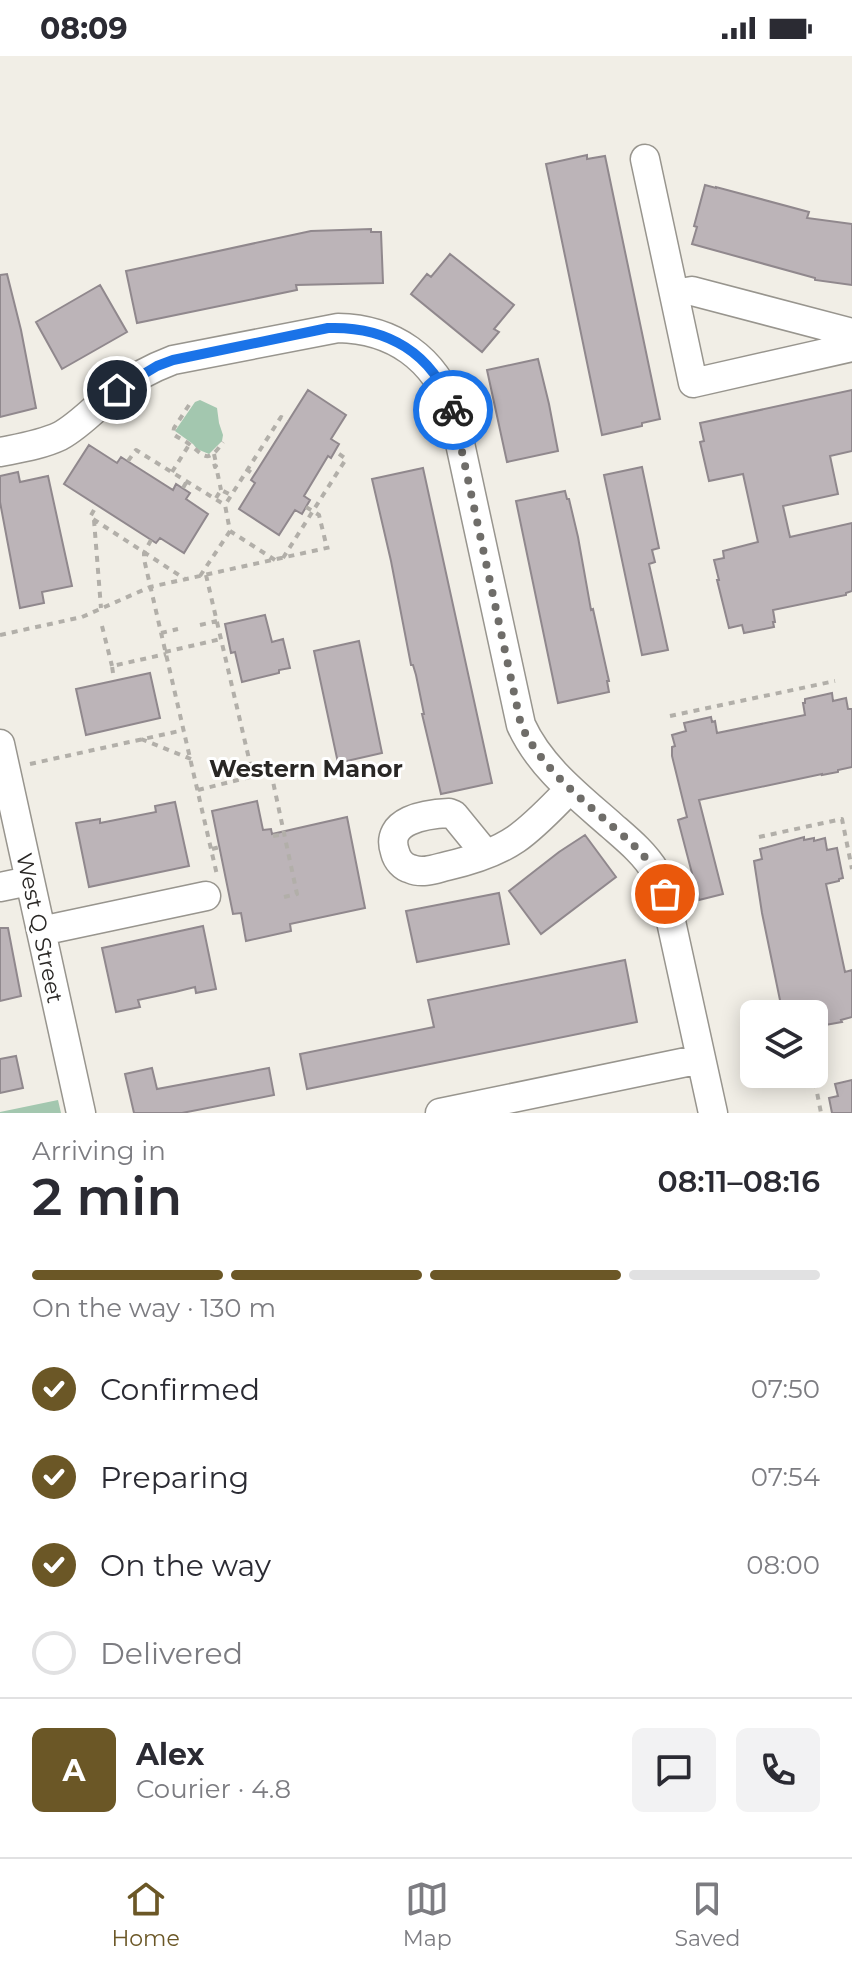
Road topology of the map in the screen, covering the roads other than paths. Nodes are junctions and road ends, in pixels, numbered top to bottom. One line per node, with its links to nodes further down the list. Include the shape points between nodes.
1 (645, 159): 2 (street)
2 (674, 294): 3 (street, via 692,291); 4 (street, via 693,383)
3 (852, 333)
4 (852, 347)
5 (0, 452): 7 (street, via 59,436 157,366 328,328 396,340 443,386 453,411 521,725)
6 (0, 744): 9 (street, West Q Street)
7 (570, 789): 8 (street, via 514,841); 13 (street, via 639,850 658,874)
8 (485, 853)
9 (29, 881): 10 (street); 12 (street, West Q Street)
10 (0, 887)
11 (212, 887): 12 (street)
12 (41, 931): 14 (street, West Q Street)
13 (701, 1059): 15 (street); 16 (street)
14 (81, 1113)
15 (440, 1113)
16 (713, 1113)

